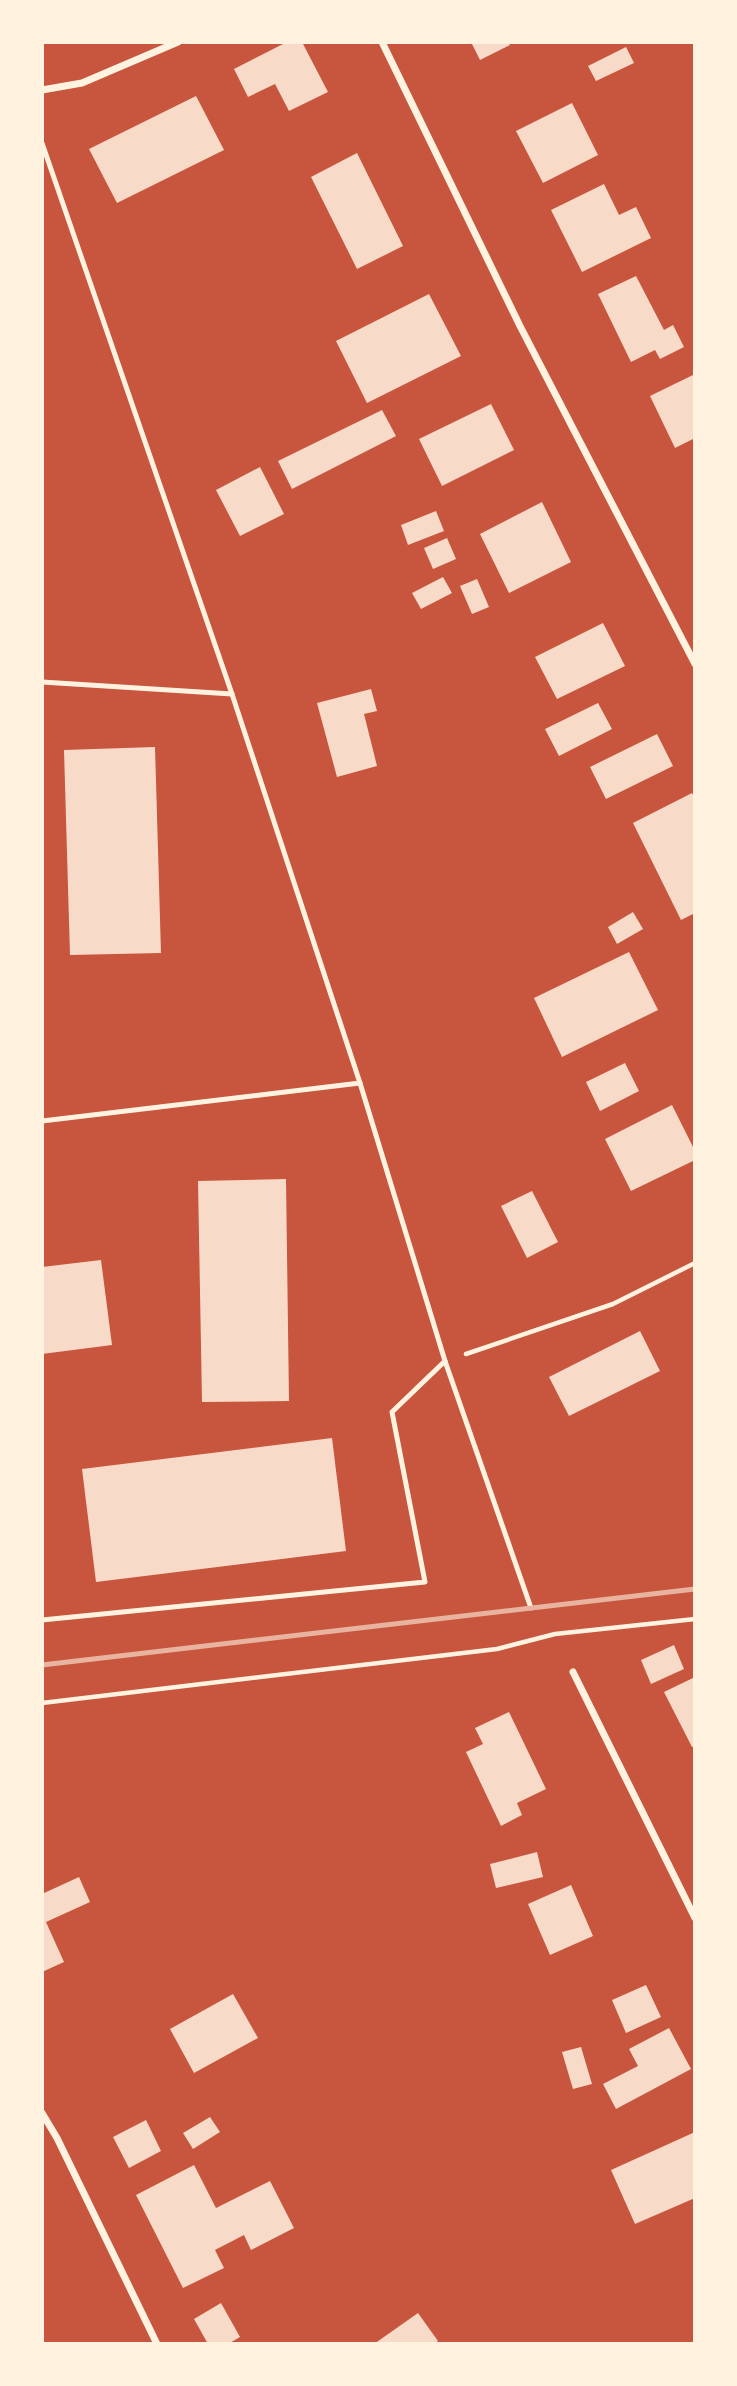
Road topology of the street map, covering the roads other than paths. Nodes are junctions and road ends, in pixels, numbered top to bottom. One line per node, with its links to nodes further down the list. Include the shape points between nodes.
1 (178, 42): 3 (street, via 82,83)
2 (382, 42): 5 (street, via 520,326)
3 (42, 90)
4 (42, 143): 7 (lane)
5 (695, 664)
6 (42, 682): 7 (lane)
7 (232, 694): 8 (lane)
8 (360, 1083): 9 (lane); 10 (lane)
9 (42, 1121)
10 (445, 1361): 11 (lane); 12 (lane, via 392,1412 425,1582)
11 (531, 1608)
12 (42, 1620)
13 (573, 1672): 14 (street)
14 (695, 1918)
15 (42, 2113): 16 (street)
16 (157, 2344)

